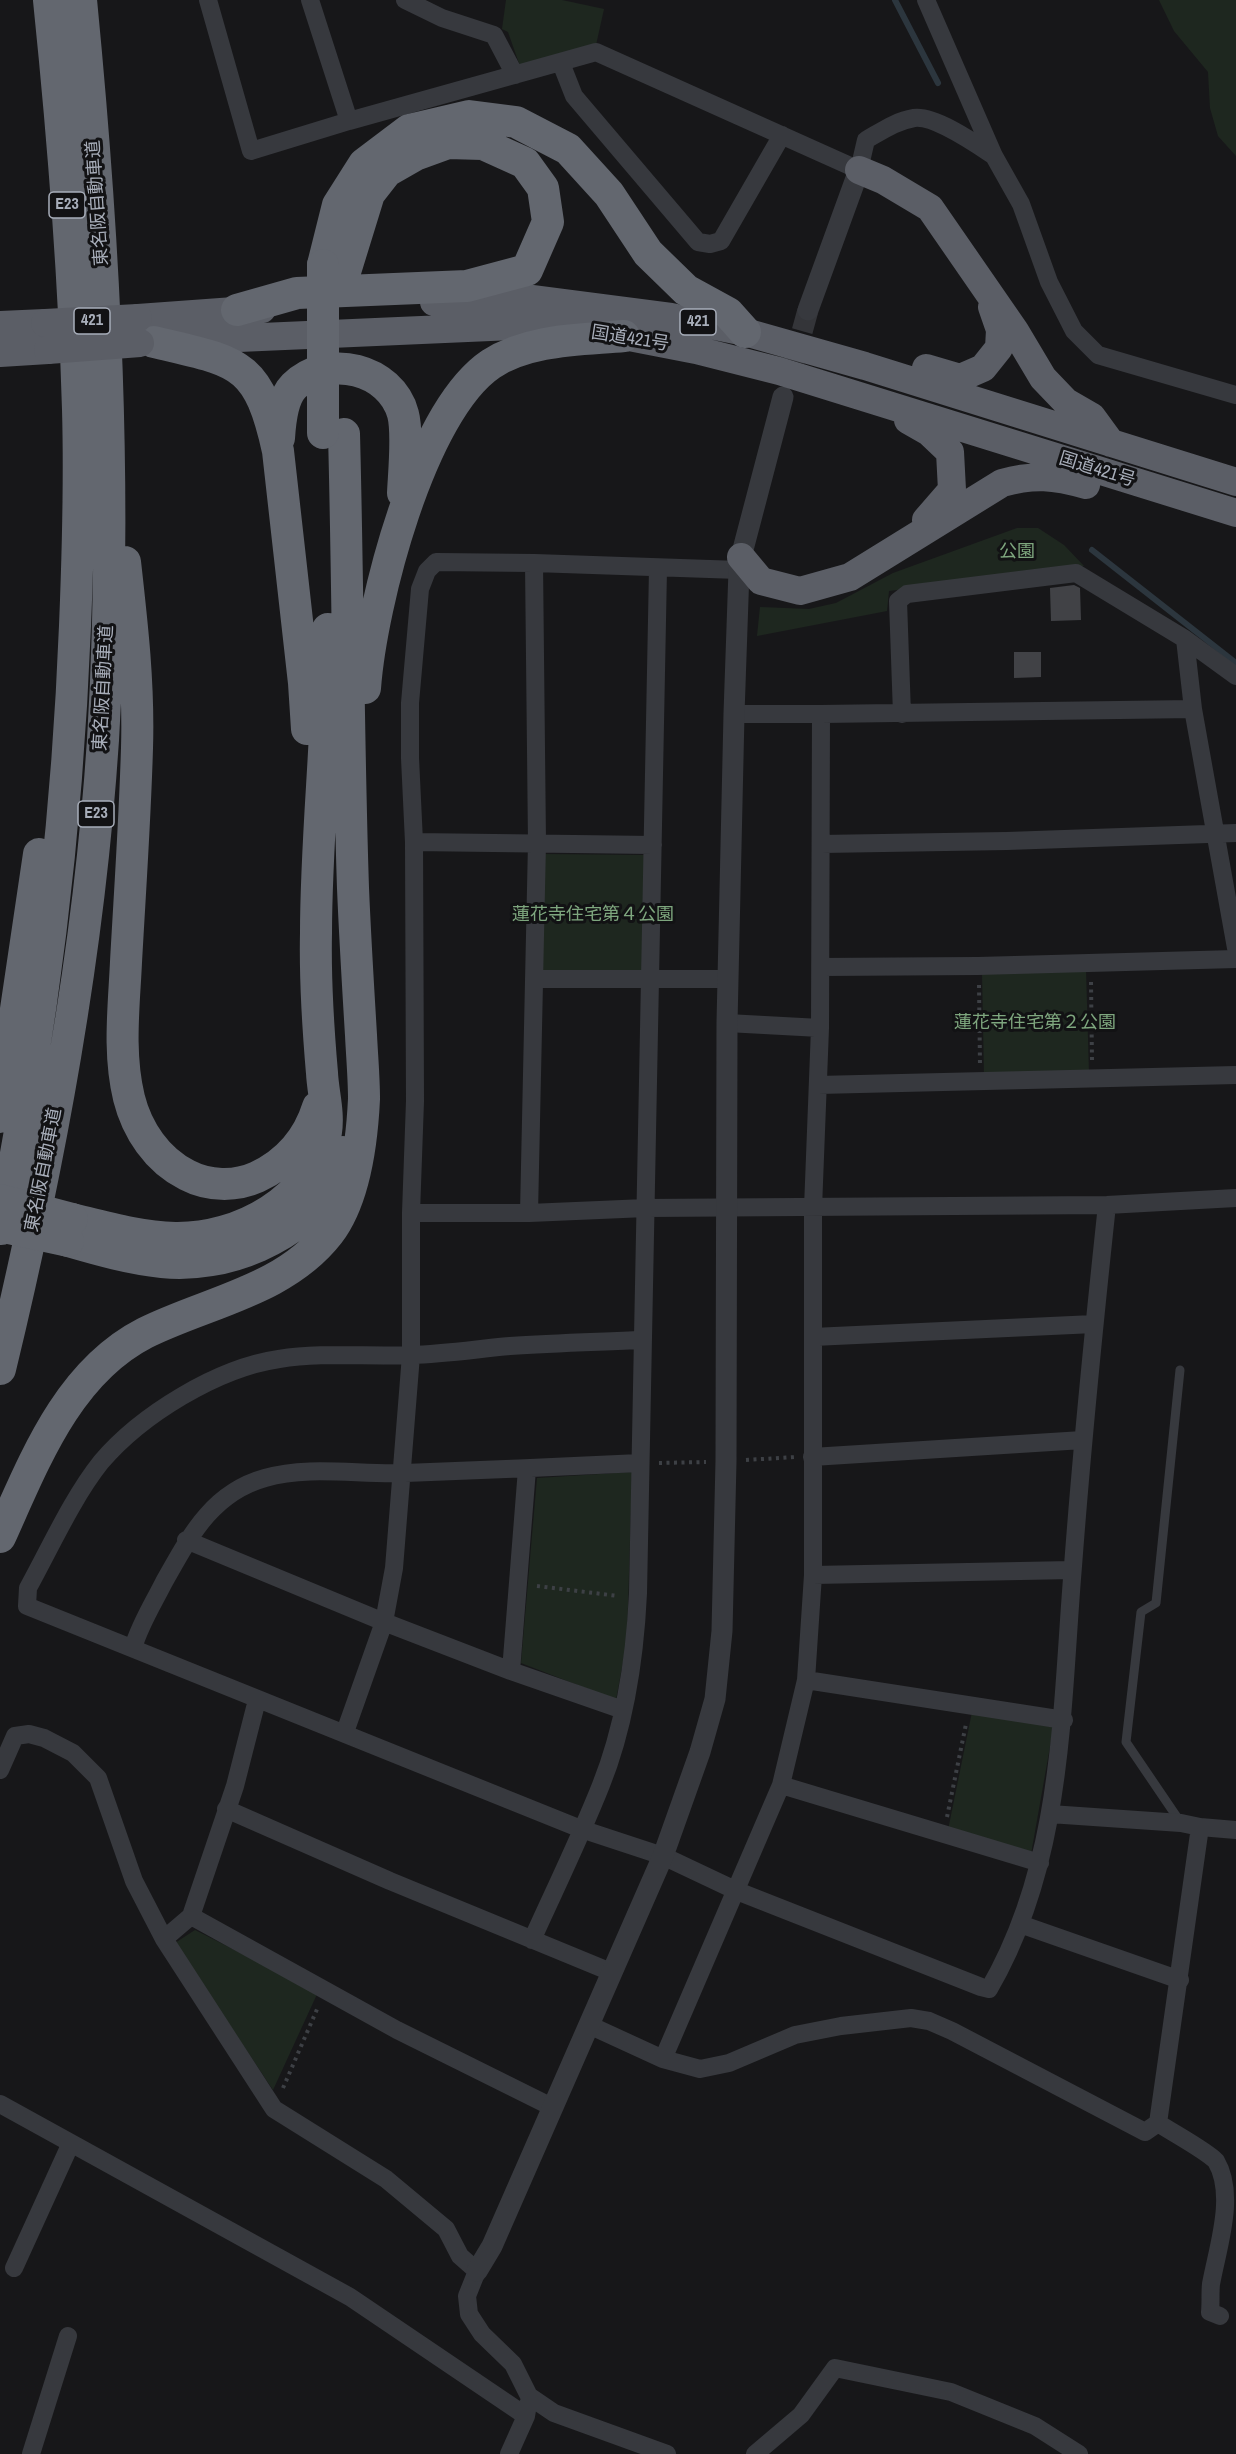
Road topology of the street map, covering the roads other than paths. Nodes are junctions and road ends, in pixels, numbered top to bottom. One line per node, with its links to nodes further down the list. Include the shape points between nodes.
1 (49, 0): 40 (highway, 東名阪自動車道 / E23, via 61,119 78,410)
2 (81, 0): 28 (highway, 東名阪自動車道 / E23, via 102,251)
3 (208, 0): 9 (street, via 251,151)
4 (310, 0): 9 (street)
5 (405, 0): 8 (street, via 442,18 494,34)
6 (926, 0): 11 (street)
7 (561, 63): 8 (street); 10 (street, via 596,52); 10 (street, via 574,96 698,242 721,241)
8 (515, 75): 9 (street)
9 (349, 121)
10 (782, 135): 12 (street)
11 (994, 156): 12 (street, via 950,128 917,117 898,122 866,140); 25 (street, via 1021,204 1049,282 1074,331 1098,355)
12 (859, 170): 14 (highway, via 930,208); 16 (street)
13 (333, 270): 15 (highway, via 369,194 387,171 416,154 448,144 483,144 525,163 543,188 548,222 527,270 467,286 297,293); 17 (highway, via 338,205 364,164 409,130 469,116 516,122 568,149 609,194 648,253 686,290); 29 (highway, bridge)
14 (987, 292): 23 (highway, via 1000,330 999,348 983,368 960,378); 30 (highway, via 1043,378 1066,402 1092,417)
15 (237, 310): 17 (highway, 国道421号 / 421, via 532,299); 19 (highway, 国道421号 / 421)
16 (808, 310)
17 (737, 322): 23 (highway); 24 (highway, 国道421号 / 421)
18 (0, 325): 20 (highway, 国道421号 / 421)
19 (144, 334): 20 (highway, 国道421号 / 421, bridge); 21 (highway, 国道421号 / 421, via 536,325); 31 (highway, via 220,358 248,376 263,396)
20 (47, 336): 22 (highway, 国道421号 / 421)
21 (624, 336): 27 (highway, 国道421号 / 421, via 779,371); 35 (highway, via 547,344 515,352 473,378 438,431)
22 (0, 353)
23 (872, 353): 24 (highway)
24 (836, 358): 30 (highway, 国道421号 / 421)
25 (1236, 395)
26 (783, 397): 37 (street)
27 (877, 402): 33 (highway, 国道421号 / 421); 39 (highway, via 929,432 950,452 952,490 931,516)
28 (109, 409): 63 (highway, via 136,664 135,798 123,1034 129,1099 145,1135 165,1161 195,1179 233,1184 270,1170 303,1140 314,1121); 83 (highway, 東名阪自動車道 / E23, via 105,696 87,903 48,1155)
29 (334, 433): 53 (highway); 54 (highway)
30 (1111, 443): 32 (highway, 国道421号 / 421)
31 (278, 451): 35 (highway, via 285,403 294,386 326,369 368,373 396,398 404,415); 53 (highway, via 304,683)
32 (1236, 482)
33 (1195, 500): 34 (highway, 国道421号 / 421); 39 (highway, via 1122,494 1055,476 1026,477 1002,483)
34 (1236, 513)
35 (401, 522): 54 (highway, via 386,570 369,660)
36 (534, 563): 38 (street); 49 (street, via 436,562 427,571 420,589 410,703); 50 (street)
37 (740, 564): 38 (street); 39 (highway, via 761,581 800,591); 44 (street)
38 (658, 568): 52 (street)
39 (850, 577)
40 (75, 612): 67 (highway); 78 (highway, 東名阪自動車道 / E23, via 70,742 55,900 37,1032)
41 (1185, 639): 42 (street); 43 (street); 46 (street, via 1076,573 908,594 898,601)
42 (1236, 676)
43 (1193, 709): 46 (street); 48 (street)
44 (734, 714): 45 (street); 60 (street)
45 (821, 714): 46 (street); 51 (street)
46 (902, 714)
47 (1236, 833): 48 (street)
48 (1217, 834): 51 (street); 55 (street)
49 (414, 842): 50 (street); 75 (street, via 415,1101)
50 (537, 843): 52 (street); 59 (street)
51 (821, 844): 57 (street)
52 (653, 845): 58 (street)
53 (317, 882): 63 (highway, via 315,935)
54 (353, 888): 66 (highway)
55 (1236, 948)
56 (1236, 959): 57 (street)
57 (821, 967): 62 (street)
58 (651, 978): 59 (street); 60 (street); 71 (street)
59 (534, 979): 74 (street)
60 (728, 979): 61 (street)
61 (727, 1023): 62 (street); 72 (street)
62 (820, 1028): 65 (street)
63 (322, 1075): 77 (highway, via 326,1132 318,1155 293,1193 275,1208 226,1232 200,1237)
64 (1236, 1075): 65 (street)
65 (818, 1085): 73 (street)
66 (364, 1098): 77 (highway, via 334,1181 322,1199 265,1242 223,1258 164,1262 98,1250); 90 (highway, via 346,1206 329,1233 291,1268 235,1297 145,1333 86,1378 53,1427)
67 (0, 1117)
68 (1236, 1198): 70 (street)
69 (0, 1200): 77 (highway, bridge)
70 (1107, 1205): 73 (street); 79 (street)
71 (646, 1208): 72 (street); 74 (street); 81 (street)
72 (726, 1208): 73 (street); 110 (street, via 722,1630 715,1699)
73 (813, 1208): 80 (street)
74 (529, 1213): 75 (street)
75 (411, 1214): 82 (street)
76 (0, 1226): 77 (highway, bridge)
77 (70, 1230)
78 (0, 1233)
79 (1095, 1324): 80 (street); 85 (street)
80 (813, 1337): 86 (street)
81 (642, 1340): 82 (street); 87 (street)
82 (411, 1355): 89 (street); 95 (street, via 320,1355 278,1359 243,1369 165,1405 124,1438 88,1480 28,1588 27,1606)
83 (0, 1369)
84 (1180, 1370): 106 (lane, via 1156,1603 1141,1612 1126,1742)
85 (1083, 1440): 86 (street); 92 (street)
86 (812, 1457): 93 (street)
87 (640, 1463): 88 (street); 99 (street, via 636,1643)
88 (527, 1469): 89 (street); 96 (street)
89 (401, 1473): 91 (street, via 314,1472 264,1478 226,1497 206,1514); 94 (street, via 394,1568)
90 (0, 1537)
91 (186, 1540): 94 (street); 95 (street)
92 (1072, 1570): 93 (street); 100 (street)
93 (813, 1575): 97 (street)
94 (384, 1622): 96 (street); 101 (street)
95 (133, 1648): 98 (street)
96 (511, 1671): 99 (street)
97 (806, 1680): 100 (street); 103 (street)
98 (257, 1700): 101 (street); 104 (street)
99 (622, 1710): 108 (street, via 601,1784)
100 (1064, 1720): 105 (street)
101 (345, 1732): 108 (street)
102 (0, 1770): 115 (street, via 15,1736 29,1734 73,1753 98,1778 134,1881)
103 (781, 1785): 111 (street); 112 (street)
104 (226, 1809): 113 (street); 116 (street)
105 (1050, 1814): 106 (street); 111 (street)
106 (1181, 1823): 107 (street)
107 (1200, 1827): 109 (street); 118 (street)
108 (581, 1829): 110 (street); 116 (street)
109 (1236, 1830)
110 (663, 1856): 112 (street); 117 (street)
111 (1040, 1863): 114 (street)
112 (737, 1891): 114 (street, via 990,1989); 120 (street)
113 (191, 1916): 115 (street); 122 (street, via 397,2030)
114 (1020, 1924): 118 (street)
115 (164, 1939): 126 (street, via 274,2109 386,2179 446,2229 459,2256)
116 (532, 1940): 117 (street)
117 (611, 1972): 119 (street)
118 (1180, 1980): 123 (street)
119 (589, 2025): 120 (street); 122 (street)
120 (663, 2059): 123 (street, via 700,2069 729,2063 795,2035 911,2018 952,2031 1145,2132)
121 (0, 2104): 124 (street)
122 (552, 2107): 126 (street, via 492,2246)
123 (1158, 2123): 127 (street, via 1216,2161 1229,2182 1227,2231 1211,2284 1210,2312)
124 (71, 2143): 125 (street); 130 (street, via 350,2296)
125 (14, 2268)
126 (477, 2271): 129 (street, via 467,2296 469,2314 482,2334 513,2364)
127 (1220, 2316)
128 (68, 2336): 131 (street)
129 (529, 2396): 130 (street); 133 (street, via 554,2413)
130 (526, 2416): 132 (street)
131 (31, 2454)
132 (509, 2454)
133 (667, 2454)
134 (756, 2454): 135 (street, via 801,2415 835,2368 951,2392 1035,2426)
135 (1078, 2454)

